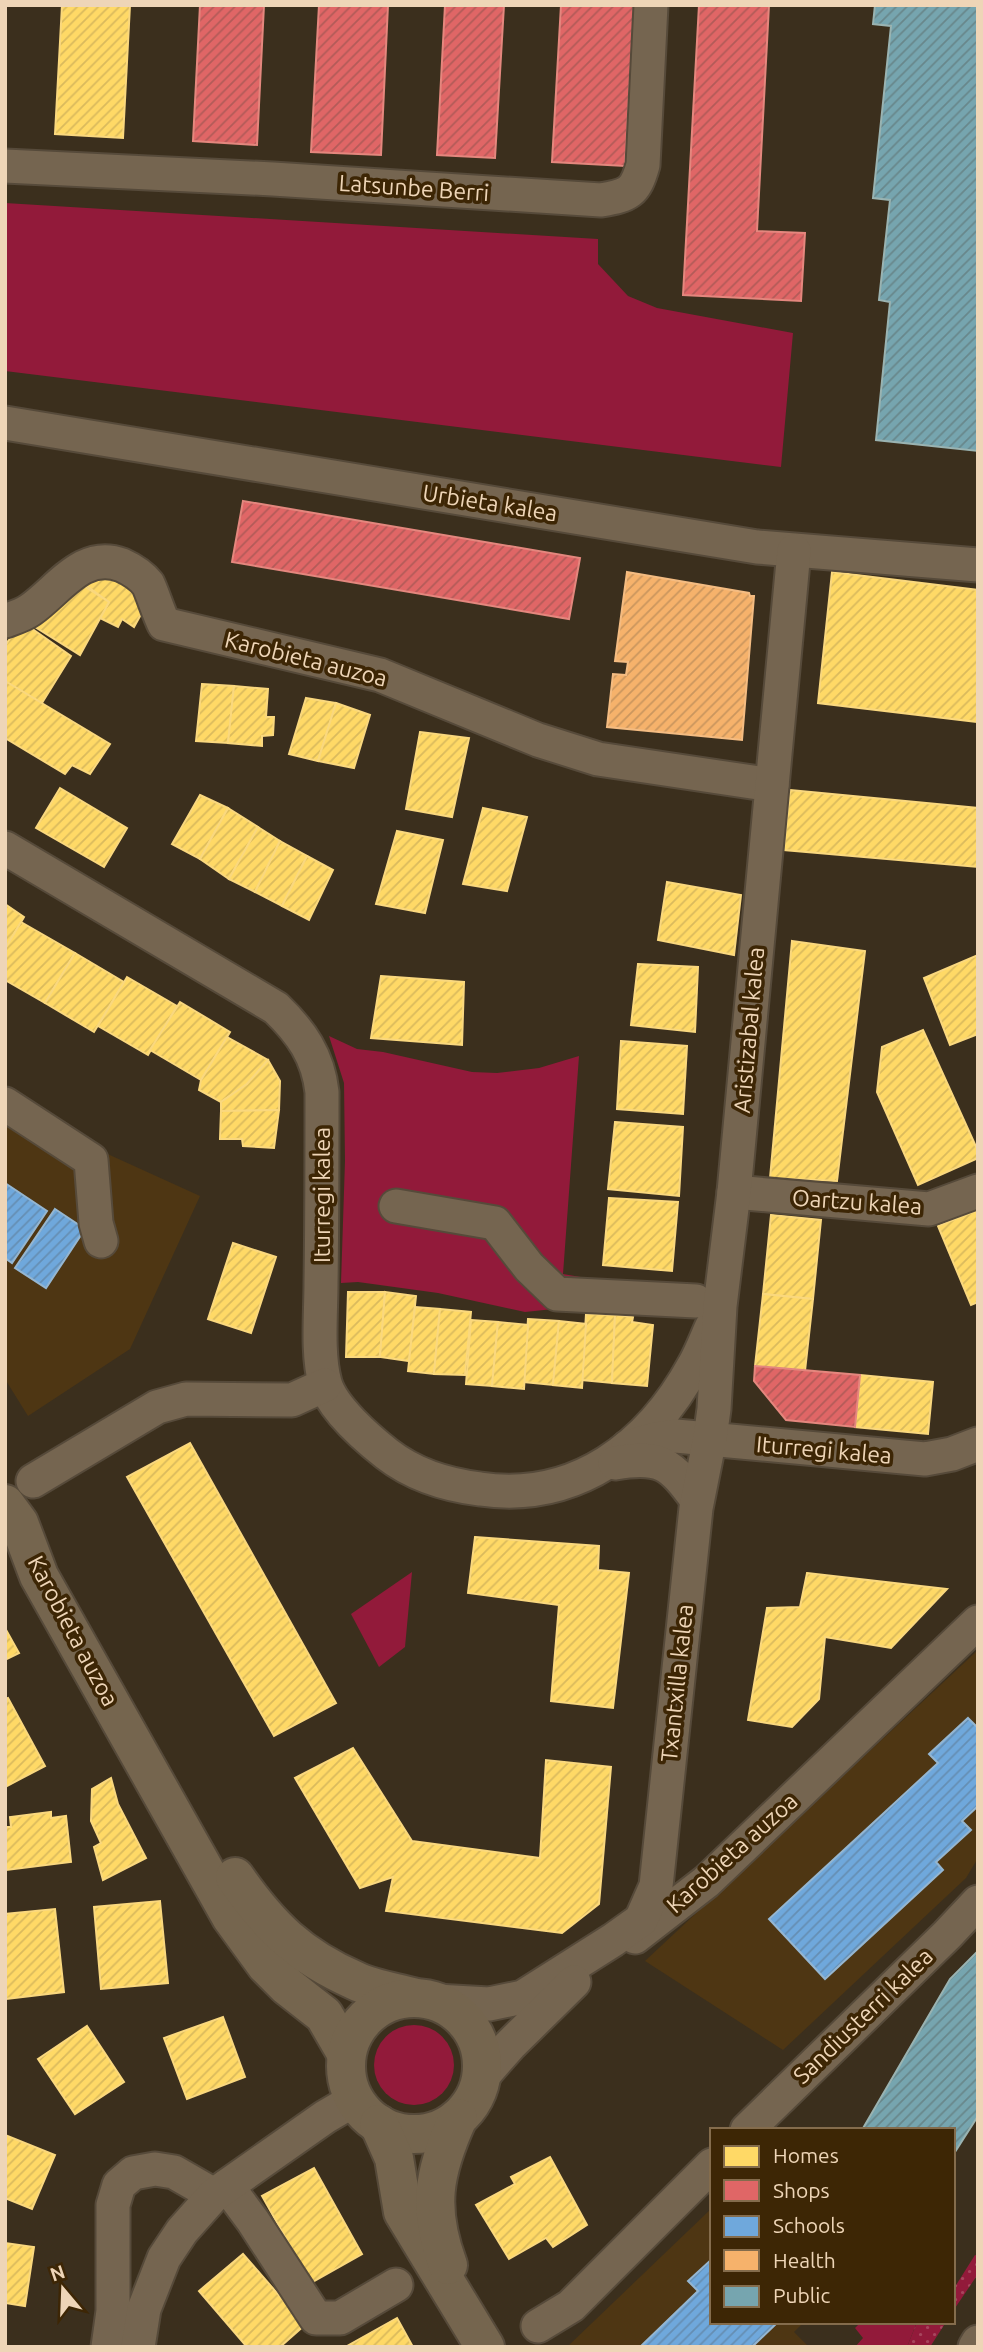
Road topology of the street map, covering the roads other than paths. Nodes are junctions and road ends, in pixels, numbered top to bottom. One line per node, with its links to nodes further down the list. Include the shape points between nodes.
1 (651, 5): 2 (street, Latsunbe Berri, via 643,165 638,185 622,196 601,200)
2 (5, 166)
3 (5, 423): 4 (street, Urbieta kalea)
4 (794, 551): 5 (street, Urbieta kalea); 7 (street, Aristizabal kalea)
5 (978, 565)
6 (5, 621): 7 (street, Karobieta auzoa, via 29,611 75,570 94,562 112,562 138,573 150,587 164,624 380,674 538,740 598,759)
7 (772, 785): 11 (street, Aristizabal kalea)
8 (5, 848): 15 (street, Iturregi kalea, via 276,1008 311,1050 322,1092)
9 (5, 1104): 13 (street, via 91,1160)
10 (978, 1191): 11 (street, Oartzu kalea, via 929,1209)
11 (734, 1192): 14 (street, Aristizabal kalea)
12 (396, 1206): 14 (street, via 495,1223 557,1294)
13 (101, 1241)
14 (708, 1304): 16 (street, Aristizabal kalea); 18 (street, Iturregi kalea, via 688,1376 650,1425)
15 (325, 1385): 18 (street, Iturregi kalea, via 368,1439 408,1469 444,1482 522,1492 583,1477); 19 (street, via 292,1400 186,1399 157,1407)
16 (710, 1438): 17 (street, Iturregi kalea, via 925,1459); 18 (street, Iturregi kalea, via 655,1439); 20 (street, Aristizabal kalea)
17 (978, 1444)
18 (617, 1456): 20 (street, Iturregi kalea, via 655,1460 671,1469)
19 (19, 1503): 25 (main road, Karobieta auzoa, via 58,1562 226,1864 261,1914 302,1953 357,1982); 26 (main road, Karobieta auzoa, via 39,1576 231,1917 266,1965 324,2015)
20 (696, 1504): 22 (street, Txantxilla kalea)
21 (978, 1622): 23 (street, Karobieta auzoa)
22 (659, 1857): 23 (street, via 675,1871); 25 (street, Karobieta auzoa, via 656,1886 641,1920 523,1997 489,2004)
23 (706, 1882): 27 (street, Karobieta auzoa, via 574,1982)
24 (978, 1902): 30 (street, Sandiusterri kalea)
25 (425, 1999): 26 (main road, via 390,2002 370,2014 355,2031); 27 (main road, via 454,2010 468,2023 478,2040)
26 (346, 2053): 28 (main road)
27 (481, 2078): 29 (main road, via 473,2100)
28 (353, 2114): 29 (main road, via 391,2130 419,2134); 32 (street); 38 (main road, via 394,2158 403,2212)
29 (458, 2118): 38 (main road, via 444,2148 434,2193 439,2239)
30 (749, 2128)
31 (710, 2167): 34 (street, via 571,2306)
32 (221, 2190): 33 (street, via 253,2221 316,2318 340,2318); 36 (street, via 155,2169 133,2173 119,2185 113,2205 113,2311); 37 (street, via 182,2231 164,2258 144,2309)
33 (396, 2285)
34 (538, 2326)
35 (978, 2342): 39 (street)
36 (108, 2347)
37 (138, 2347)
38 (485, 2347)
39 (975, 2347)

